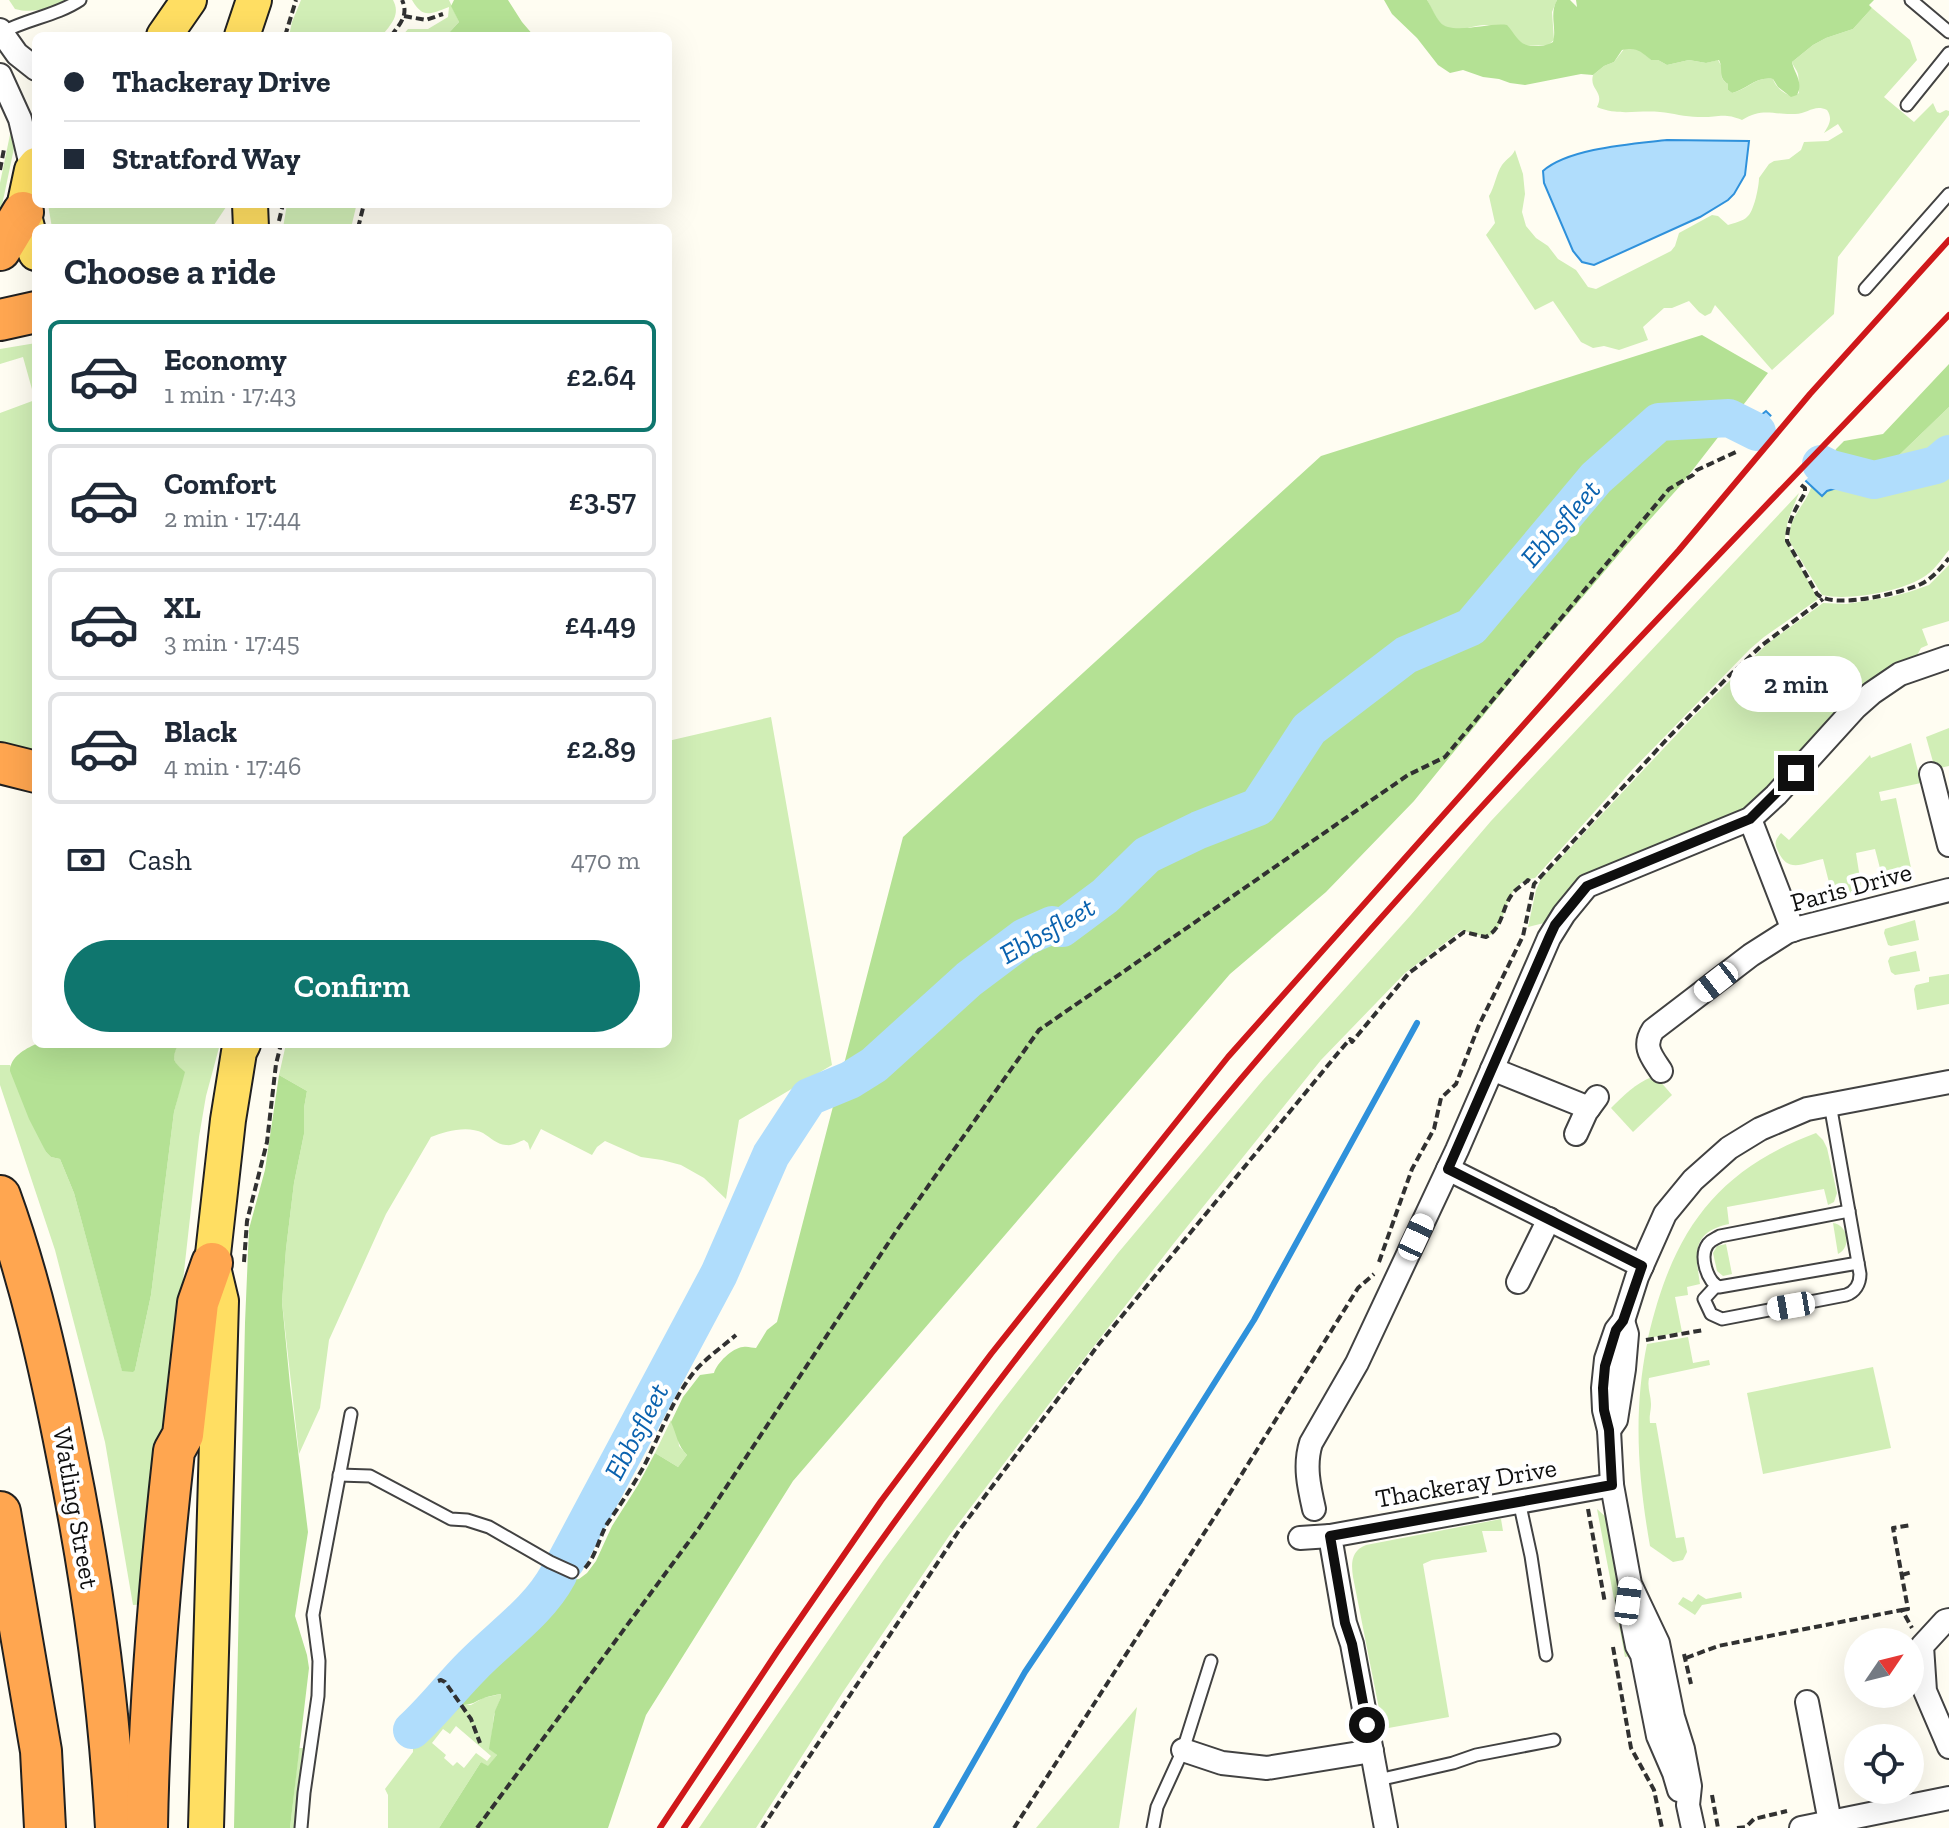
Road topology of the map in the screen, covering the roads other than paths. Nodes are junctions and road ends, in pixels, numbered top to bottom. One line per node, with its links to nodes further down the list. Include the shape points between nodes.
1 (80, 0): 5 (lane)
2 (189, 0): 6 (main road)
3 (254, 0): 7 (main road)
4 (1911, 0): 8 (lane)
5 (1, 31): 10 (street)
6 (167, 32)
7 (243, 32)
8 (1949, 32)
9 (1949, 53): 12 (lane)
10 (32, 66)
11 (0, 75): 13 (street)
12 (1907, 105)
13 (32, 161)
14 (32, 176): 16 (main road)
15 (1949, 194): 19 (lane)
16 (23, 212): 17 (main road); 18 (highway)
17 (32, 243)
18 (0, 250)
19 (1865, 289)
20 (32, 313): 21 (highway)
21 (0, 320)
22 (1949, 657): 28 (street, via 1900,674 1865,699)
23 (0, 763): 24 (highway)
24 (32, 771)
25 (1931, 774): 29 (street)
26 (0, 790): 27 (highway)
27 (32, 798)
28 (1750, 819): 31 (street); 33 (street, via 1587,886 1549,938)
29 (1949, 845)
30 (1949, 890): 31 (street, Paris Drive)
31 (1793, 930): 34 (street, Paris Drive, via 1751,955 1653,1030 1647,1049)
32 (241, 1048): 42 (main road)
33 (1492, 1069): 37 (street, via 1593,1102); 38 (street)
34 (1661, 1071)
35 (1949, 1082): 36 (street)
36 (1830, 1104): 40 (lane); 44 (street, via 1760,1129 1710,1164 1665,1214)
37 (1576, 1134)
38 (1448, 1169): 41 (street); 52 (street, via 1357,1363 1311,1443 1307,1458)
39 (0, 1196): 69 (highway, Watling Street, via 57,1403 86,1548 104,1675)
40 (1849, 1211): 43 (lane); 46 (lane, via 1715,1238 1705,1256)
41 (1549, 1219): 44 (street); 45 (street)
42 (212, 1263): 48 (highway, via 198,1303); 72 (main road, via 221,1301)
43 (1858, 1263): 46 (lane); 46 (lane, via 1860,1279 1851,1293 1724,1318 1706,1306 1704,1298)
44 (1642, 1266): 50 (street, via 1605,1366)
45 (1518, 1282)
46 (1716, 1286)
47 (351, 1414): 49 (lane)
48 (183, 1435): 70 (highway, via 174,1451 154,1653); 71 (highway, via 186,1453)
49 (339, 1475): 56 (lane, via 367,1475 451,1519 489,1527); 73 (lane, via 313,1615 318,1696)
50 (1612, 1485): 51 (street, Thackeray Drive); 76 (street, via 1630,1584 1658,1643 1690,1786)
51 (1519, 1501): 54 (street, Thackeray Drive); 58 (lane)
52 (1314, 1509)
53 (0, 1512): 68 (highway, via 41,1751)
54 (1330, 1536): 55 (street, Thackeray Drive); 64 (street)
55 (1300, 1538)
56 (572, 1572)
57 (1949, 1620): 62 (street, via 1922,1646 1925,1691)
58 (1546, 1655)
59 (1211, 1661): 63 (lane)
60 (1807, 1702): 67 (street)
61 (1554, 1740): 65 (lane)
62 (1949, 1747)
63 (1183, 1750): 64 (street, via 1222,1763 1267,1768); 74 (lane)
64 (1372, 1751): 65 (street)
65 (1378, 1780): 75 (street)
66 (1949, 1798): 67 (street)
67 (1830, 1822): 77 (street)
68 (45, 1828)
69 (116, 1828)
70 (147, 1828)
71 (161, 1828)
72 (206, 1828)
73 (301, 1828)
74 (1153, 1828)
75 (1386, 1828)
76 (1693, 1828)
77 (1801, 1828)

